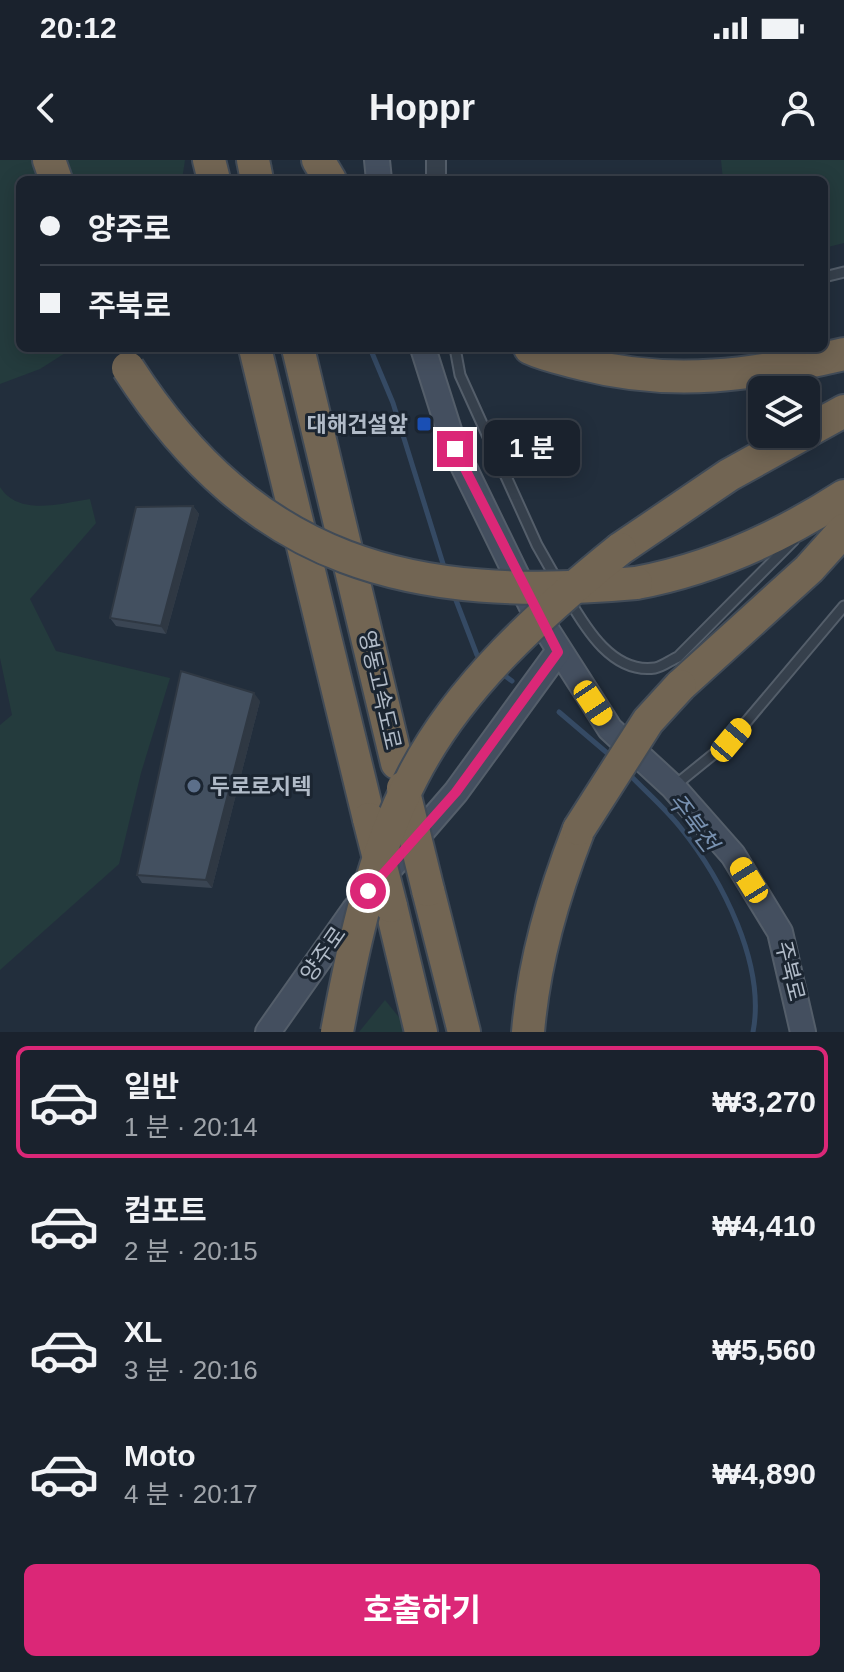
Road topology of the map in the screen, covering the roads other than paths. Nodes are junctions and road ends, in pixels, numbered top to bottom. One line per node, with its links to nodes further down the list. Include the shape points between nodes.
1 (256, 352): 18 (highway, 영동고속도로, bridge)
2 (299, 352): 19 (highway, 영동고속도로, bridge)
3 (424, 352): 14 (street, 주북로, via 455,449)
4 (456, 352): 11 (lane, via 460,375 537,545 587,631 621,662 656,668 678,657 809,525)
5 (543, 352): 6 (highway, via 658,378 708,378)
6 (844, 354)
7 (124, 358): 11 (highway, bridge, via 172,431 214,476 266,518 324,550 383,569 546,589 636,583 741,552)
8 (844, 411): 9 (highway)
9 (820, 424)
10 (777, 448): 17 (highway, bridge, via 620,549 471,689 413,776 393,821 357,934)
11 (844, 497)
12 (844, 530): 20 (highway, bridge, via 648,721 579,829 537,958)
13 (844, 606): 15 (lane, via 731,740)
14 (558, 652): 15 (street, 주북로, via 610,729); 16 (street, 양주로, via 456,792 354,910)
15 (673, 787): 21 (street, 주북로, via 733,855 780,932)
16 (268, 1032)
17 (337, 1032)
18 (421, 1032)
19 (464, 1032)
20 (528, 1032)
21 (803, 1032)

